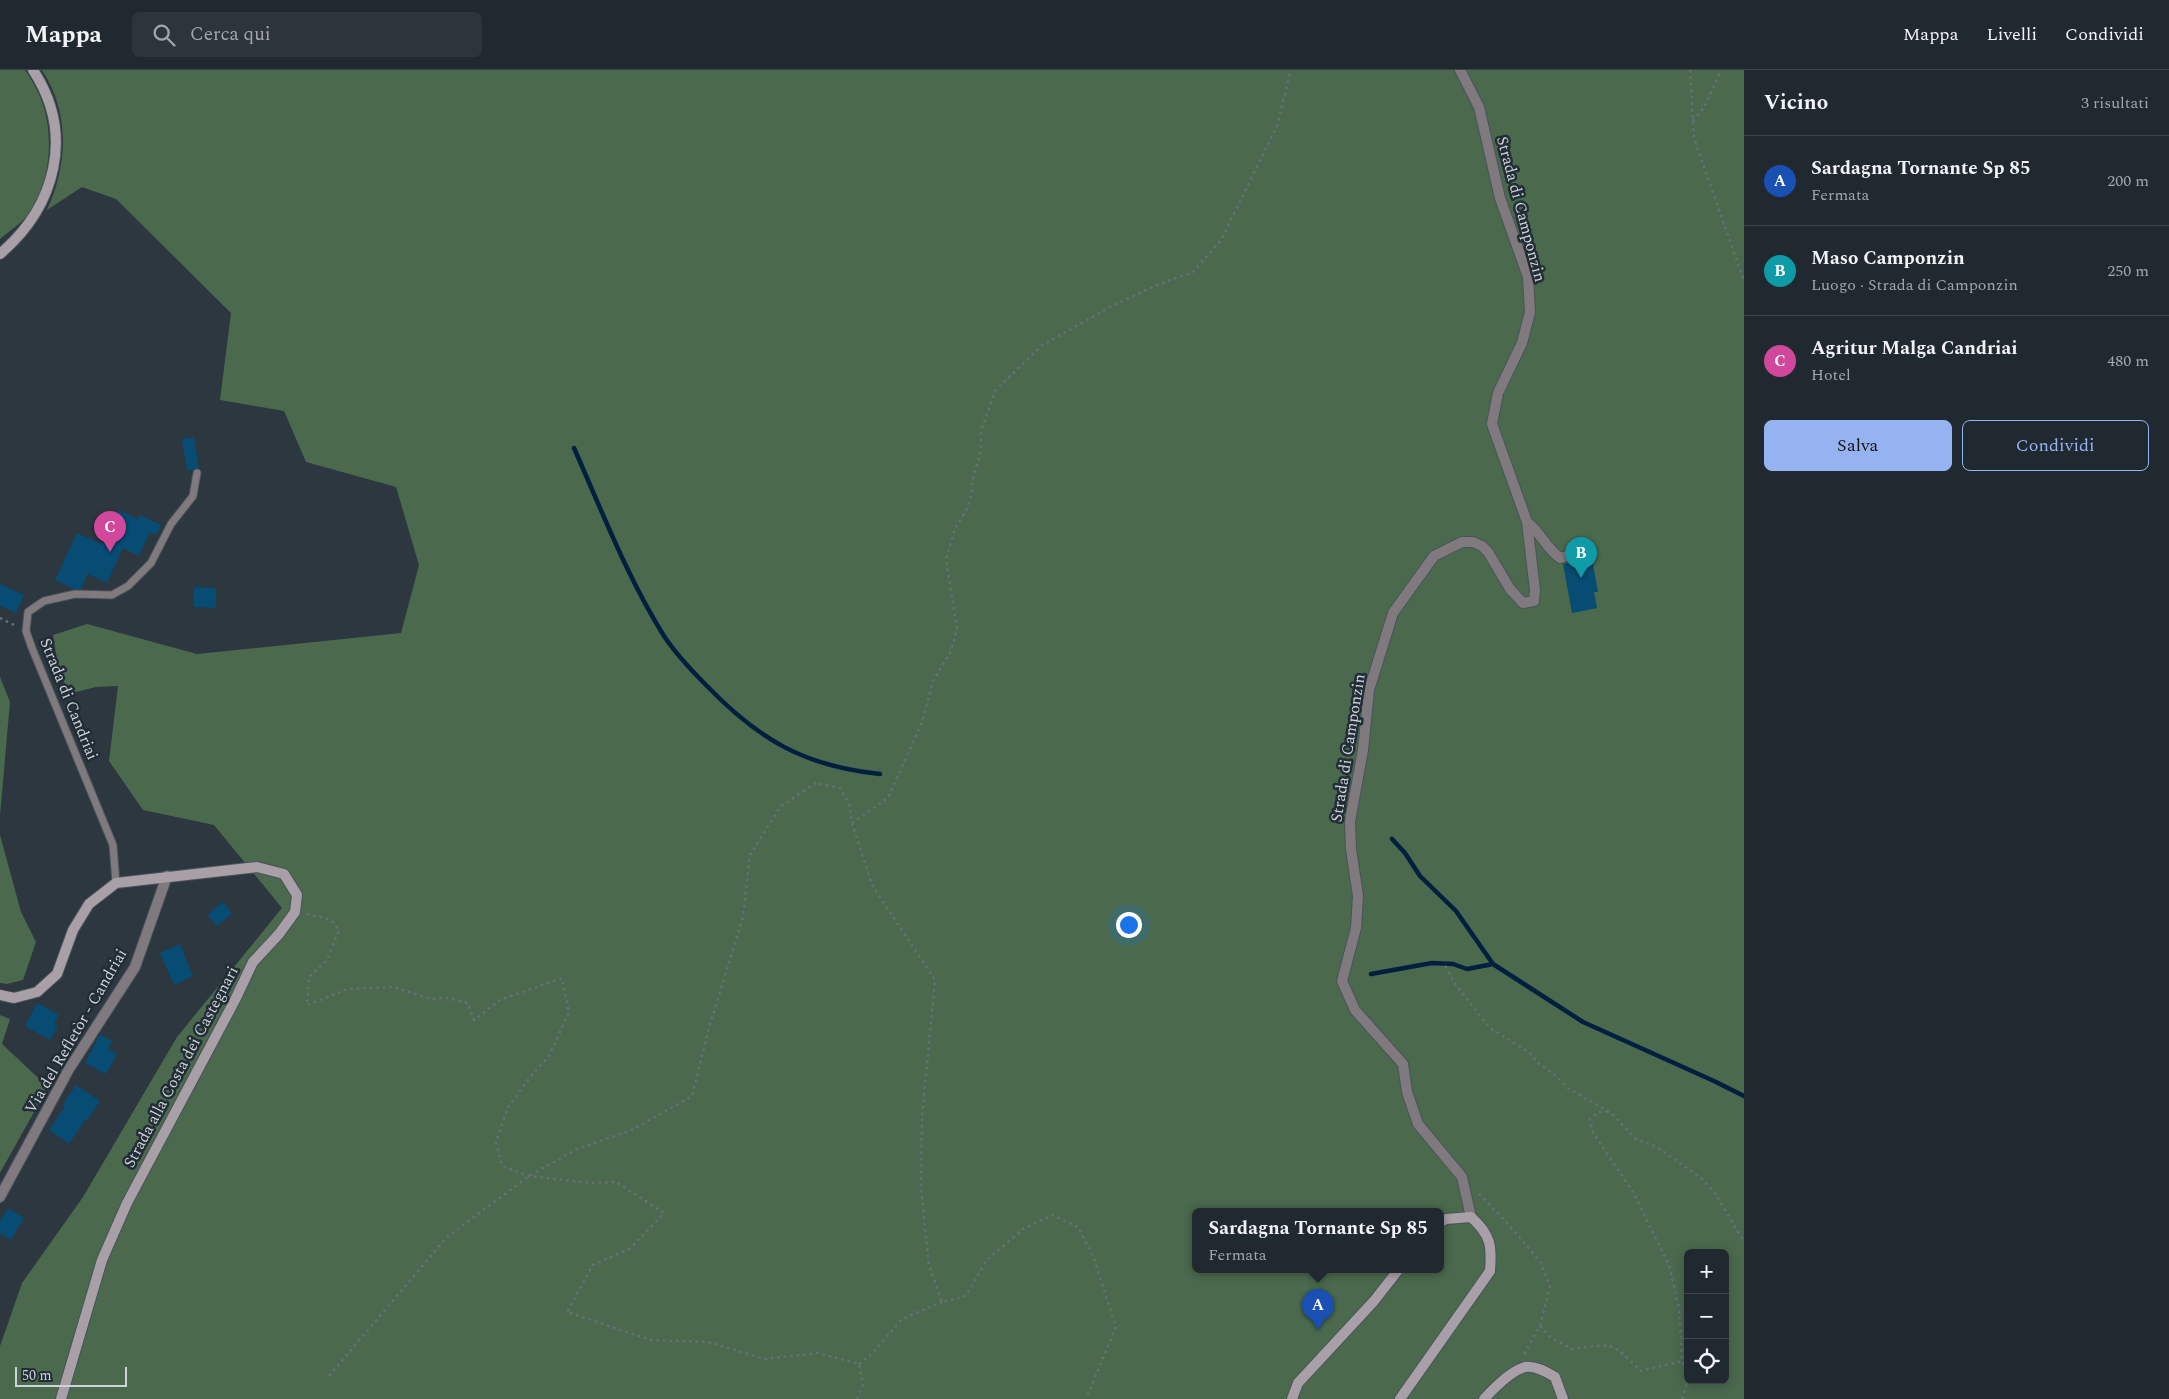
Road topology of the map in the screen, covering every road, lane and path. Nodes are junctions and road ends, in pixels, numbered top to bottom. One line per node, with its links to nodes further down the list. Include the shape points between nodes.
1 (33, 70): 7 (street, via 51,107 55,131 53,171 32,221)
2 (1291, 70): 14 (path, via 1277,126 1221,240 1193,272 1110,307 1041,346 995,391 981,432 981,451 971,496 955,528 946,560 957,629 951,651 933,680 922,722 888,798)
3 (1460, 70): 10 (street, Strada di Camponzin, via 1479,107 1500,198 1528,277 1530,312 1522,343 1498,393 1492,424)
4 (1690, 70): 6 (path)
5 (1720, 70): 6 (path, via 1704,108)
6 (1693, 121): 8 (path, via 1694,138)
7 (0, 254)
8 (1744, 281)
9 (197, 473): 13 (lane, Strada di Candriai, via 193,496 170,524 151,562 128,586 112,595 75,594 44,601 28,612)
10 (1527, 522): 11 (street, via 1538,530 1552,552 1560,558); 22 (street, Strada di Camponzin, via 1536,590 1534,601 1523,603 1482,546 1462,542 1434,556 1393,613 1369,690 1363,750 1350,821 1358,896 1356,928 1342,981 1356,1010 1403,1064 1407,1092 1418,1124)
11 (1575, 554)
12 (0, 618): 13 (path)
13 (26, 631): 16 (lane, Strada di Candriai, via 113,844)
14 (852, 822): 21 (path, via 849,804 840,788 815,783 780,807 750,855 743,917 692,1096 632,1130 577,1149); 28 (path, via 872,885 935,980 922,1117 922,1188 928,1265)
15 (167, 876): 16 (street); 23 (street, Via del Refletòr - Candriai, via 135,968 69,1069); 36 (street, Strada alla Costa dei Castegnari, via 256,867 284,874 297,895 295,912 253,962 127,1203 102,1260)
16 (116, 882): 19 (street, via 89,904 73,930 57,974 37,992 14,998)
17 (307, 915): 21 (path, via 331,920 339,930 327,960 309,977 307,1005 348,989 394,987 430,1000 447,998 468,1003 474,1020 500,1000 562,978 569,1012 549,1056 508,1107 496,1142 502,1166)
18 (1445, 966): 20 (path, via 1490,1028 1530,1053 1568,1089)
19 (0, 995)
20 (1610, 1112): 26 (path, via 1636,1139 1656,1147 1701,1178 1715,1193); 30 (path, via 1599,1112 1590,1119 1593,1133 1633,1192 1669,1265 1679,1308)
21 (529, 1176): 31 (path, via 592,1184 616,1182 664,1213 631,1248 593,1265 567,1312 651,1340 708,1342 765,1359 818,1353); 34 (path, via 447,1238)
22 (1462, 1177): 24 (street, Strada di Camponzin); 29 (path, via 1541,1263 1550,1286)
23 (0, 1196)
24 (1471, 1217): 25 (street); 40 (street, via 1482,1226 1492,1248 1490,1271)
25 (1444, 1220)
26 (1744, 1242)
27 (1396, 1273): 39 (street, via 1298,1383)
28 (942, 1302): 31 (path, via 902,1319); 38 (path, via 966,1296 986,1261 1023,1229 1052,1215 1078,1227 1093,1256 1116,1327)
29 (1540, 1326): 30 (path, via 1550,1337 1572,1349 1598,1345 1619,1349 1641,1371); 33 (path)
30 (1682, 1361): 32 (path)
31 (859, 1364): 37 (path, via 863,1385)
32 (1684, 1365)
33 (1513, 1374): 41 (street); 42 (street, via 1526,1367 1542,1370 1555,1377)
34 (329, 1376)
35 (1686, 1384): 43 (path)
36 (61, 1399)
37 (857, 1399)
38 (1086, 1399)
39 (1292, 1399)
40 (1400, 1399)
41 (1484, 1399)
42 (1563, 1399)
43 (1682, 1399)

